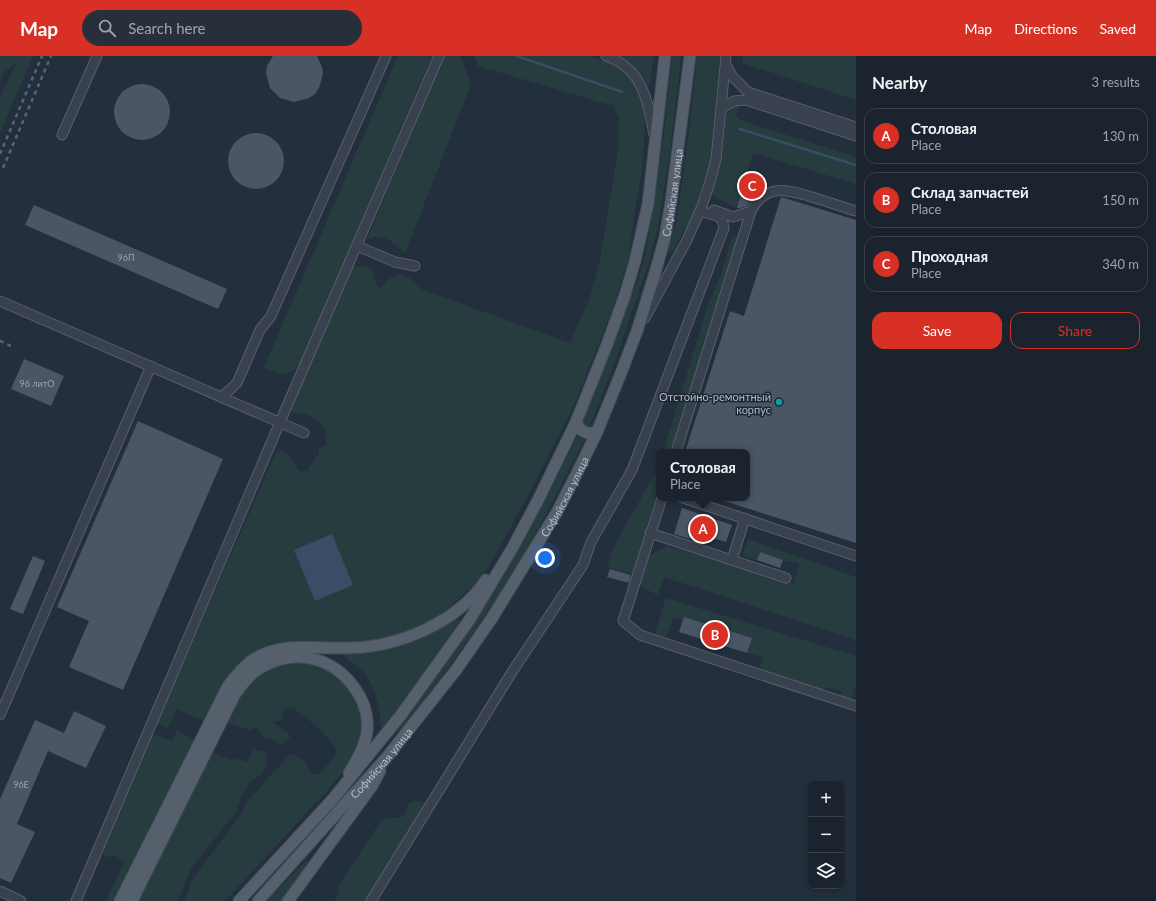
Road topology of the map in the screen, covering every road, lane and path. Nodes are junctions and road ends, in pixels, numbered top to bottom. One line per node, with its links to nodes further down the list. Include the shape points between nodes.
1 (97, 56): 10 (street)
2 (386, 56): 21 (street, via 271,316 260,330 237,383)
3 (439, 56): 16 (street)
4 (606, 56): 12 (street, via 631,72 642,88 650,111)
5 (665, 56): 12 (main road, Софийская улица)
6 (690, 56): 19 (main road, Софийская улица, via 665,237)
7 (726, 61): 8 (street); 9 (street, via 732,76 748,92)
8 (721, 108): 11 (street, via 734,101 746,100); 13 (street, via 716,159)
9 (856, 127)
10 (62, 134)
11 (856, 136)
12 (656, 144): 23 (main road, Софийская улица, via 648,204 635,262 606,347)
13 (701, 208): 14 (street, via 733,217); 19 (street, via 677,259); 47 (street, via 720,217 724,222 724,228 632,470 591,542 583,565 512,672)
14 (751, 211): 15 (street, via 760,198 781,189); 26 (street)
15 (856, 211)
16 (357, 246): 17 (street, via 395,262); 22 (street)
17 (415, 266)
18 (0, 301): 20 (street)
19 (637, 331): 24 (main road, Софийская улица)
20 (151, 366): 21 (street); 36 (street)
21 (222, 397): 22 (street)
22 (280, 422): 25 (street); 41 (street)
23 (576, 422): 24 (main road, via 586,433); 31 (main road, Софийская улица)
24 (597, 432): 37 (main road, Софийская улица, via 556,512 492,618 456,670)
25 (304, 433)
26 (677, 449)
27 (661, 501): 30 (street)
28 (691, 501): 29 (street)
29 (745, 518): 32 (street); 33 (street)
30 (650, 534): 33 (street); 35 (street, via 623,621 640,635)
31 (513, 547): 38 (main road, Софийская улица, via 454,643 401,715); 42 (main road, via 468,602 439,622 407,637 393,642 354,648 287,648 251,661 228,686)
32 (856, 556)
33 (732, 560): 34 (street)
34 (786, 578)
35 (856, 706)
36 (0, 715)
37 (387, 758): 45 (main road, Софийская улица); 46 (main road, via 372,786)
38 (333, 799): 43 (main road, via 366,737 367,717 360,695 342,672 323,662 296,657 259,668 234,694); 44 (main road, Софийская улица)
39 (0, 891): 40 (street)
40 (21, 901)
41 (76, 901)
42 (120, 901)
43 (132, 901)
44 (239, 901)
45 (258, 901)
46 (288, 901)
47 (371, 901)

